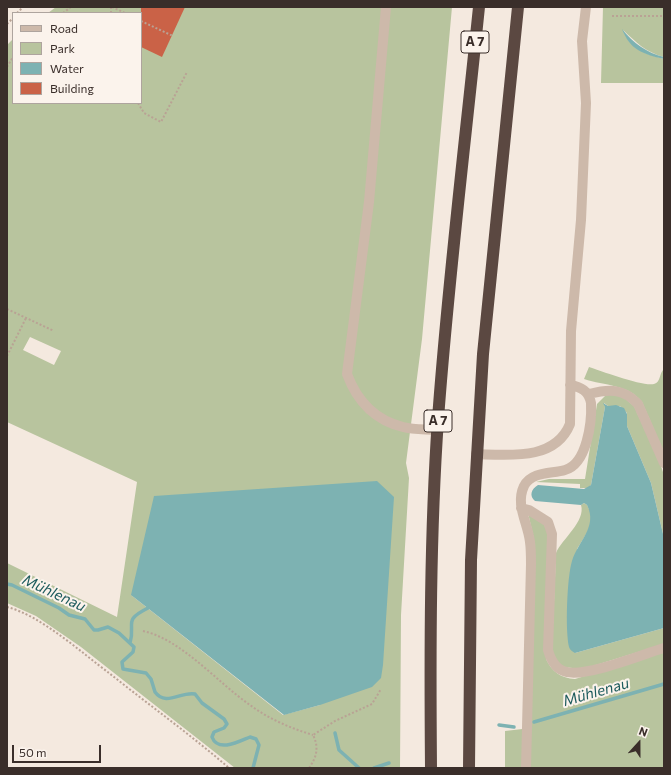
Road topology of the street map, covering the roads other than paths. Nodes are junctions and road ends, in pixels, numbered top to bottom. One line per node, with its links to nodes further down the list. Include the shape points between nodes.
1 (386, 7): 7 (lane, via 369,202 347,374 362,404 377,416 403,427)
2 (478, 7): 7 (highway, A 7)
3 (518, 7): 8 (highway, via 493,244)
4 (586, 7): 5 (lane, via 582,41 586,110 581,220 571,331)
5 (570, 385): 6 (lane, via 577,386); 8 (lane, via 570,424 567,432 547,449 519,455)
6 (589, 394): 9 (lane, via 613,390 633,398); 10 (lane, via 591,404 588,436 580,459 566,470 533,477 525,485 521,496)
7 (437, 430): 12 (highway, A 7, via 430,640)
8 (476, 454): 13 (highway, via 471,560)
9 (664, 463)
10 (521, 508): 11 (lane, via 548,522 552,534 548,650 555,666 568,672 585,672); 14 (lane, via 530,542 531,564)
11 (664, 648)
12 (431, 768)
13 (469, 768)
14 (526, 768)

